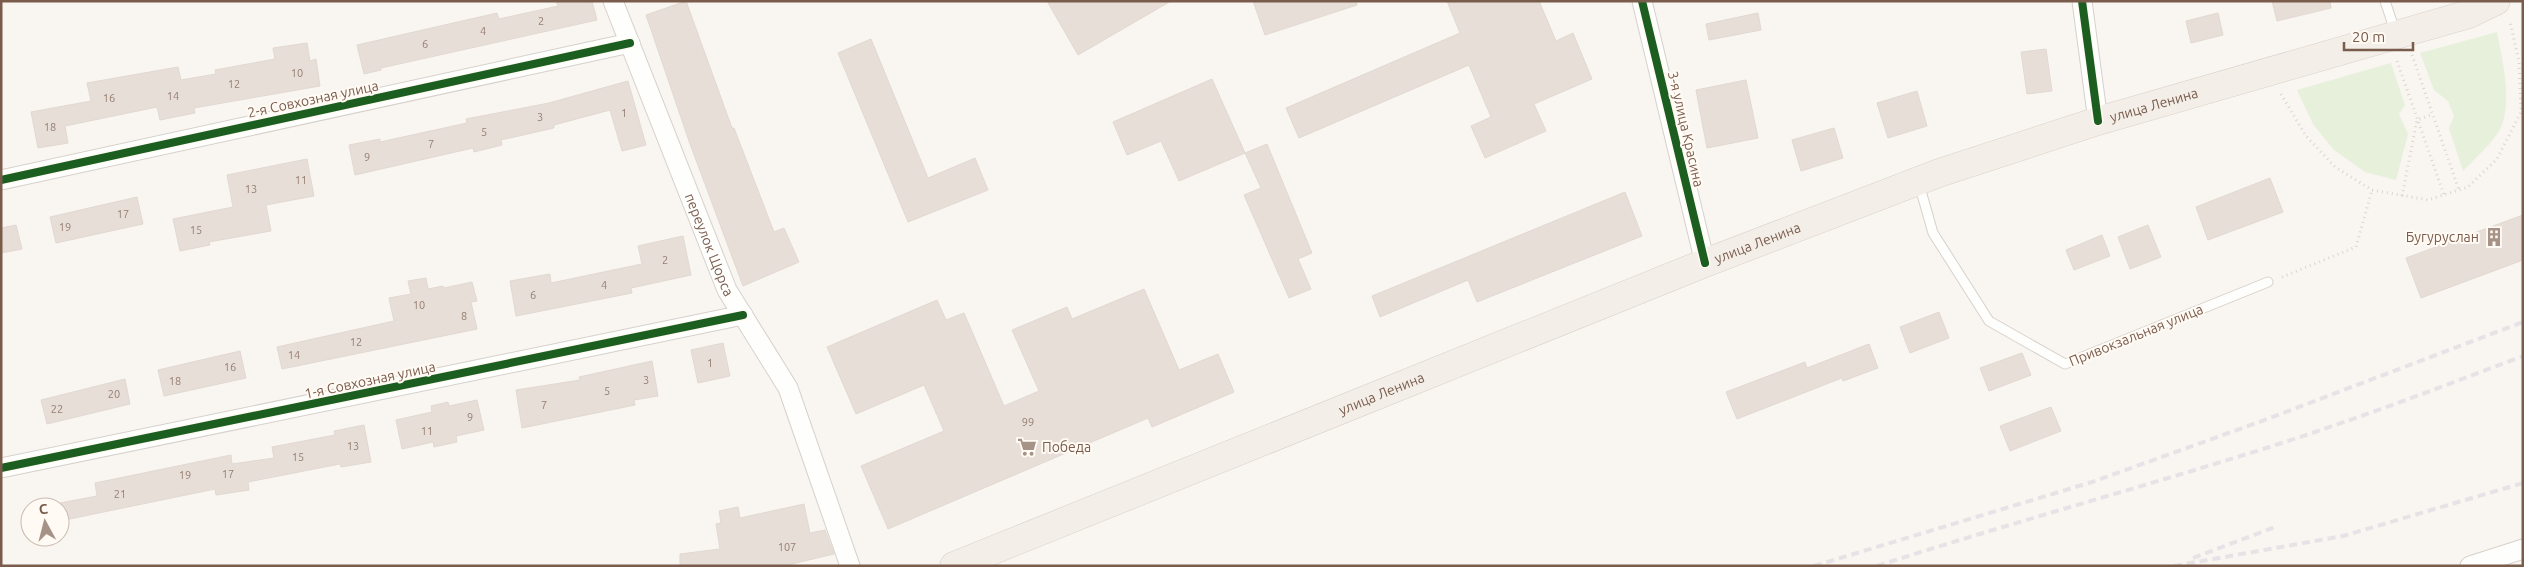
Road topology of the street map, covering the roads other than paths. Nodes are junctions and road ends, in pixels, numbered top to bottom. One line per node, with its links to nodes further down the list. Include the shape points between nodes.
1 (613, 1): 7 (street, переулок Щорса)
2 (1642, 1): 11 (street, 3-я улица Красина)
3 (2082, 1): 8 (street)
4 (2385, 1): 6 (lane)
5 (2503, 11): 6 (main road, улица Ленина, via 2469,14)
6 (2396, 36): 8 (main road, улица Ленина)
7 (630, 43): 9 (street, 2-я Совхозная улица); 13 (street, переулок Щорса, via 727,290)
8 (2098, 121): 10 (main road, улица Ленина)
9 (1, 180)
10 (1918, 181): 11 (main road, улица Ленина); 12 (lane, Привокзальная улица, via 1933,233 1989,321 2065,364)
11 (1705, 263): 17 (main road, улица Ленина)
12 (2268, 282)
13 (743, 315): 14 (street, 1-я Совхозная улица); 16 (street, переулок Щорса, via 788,388)
14 (1, 468)
15 (2523, 548): 18 (street)
16 (850, 566)
17 (954, 566)
18 (2470, 566)

